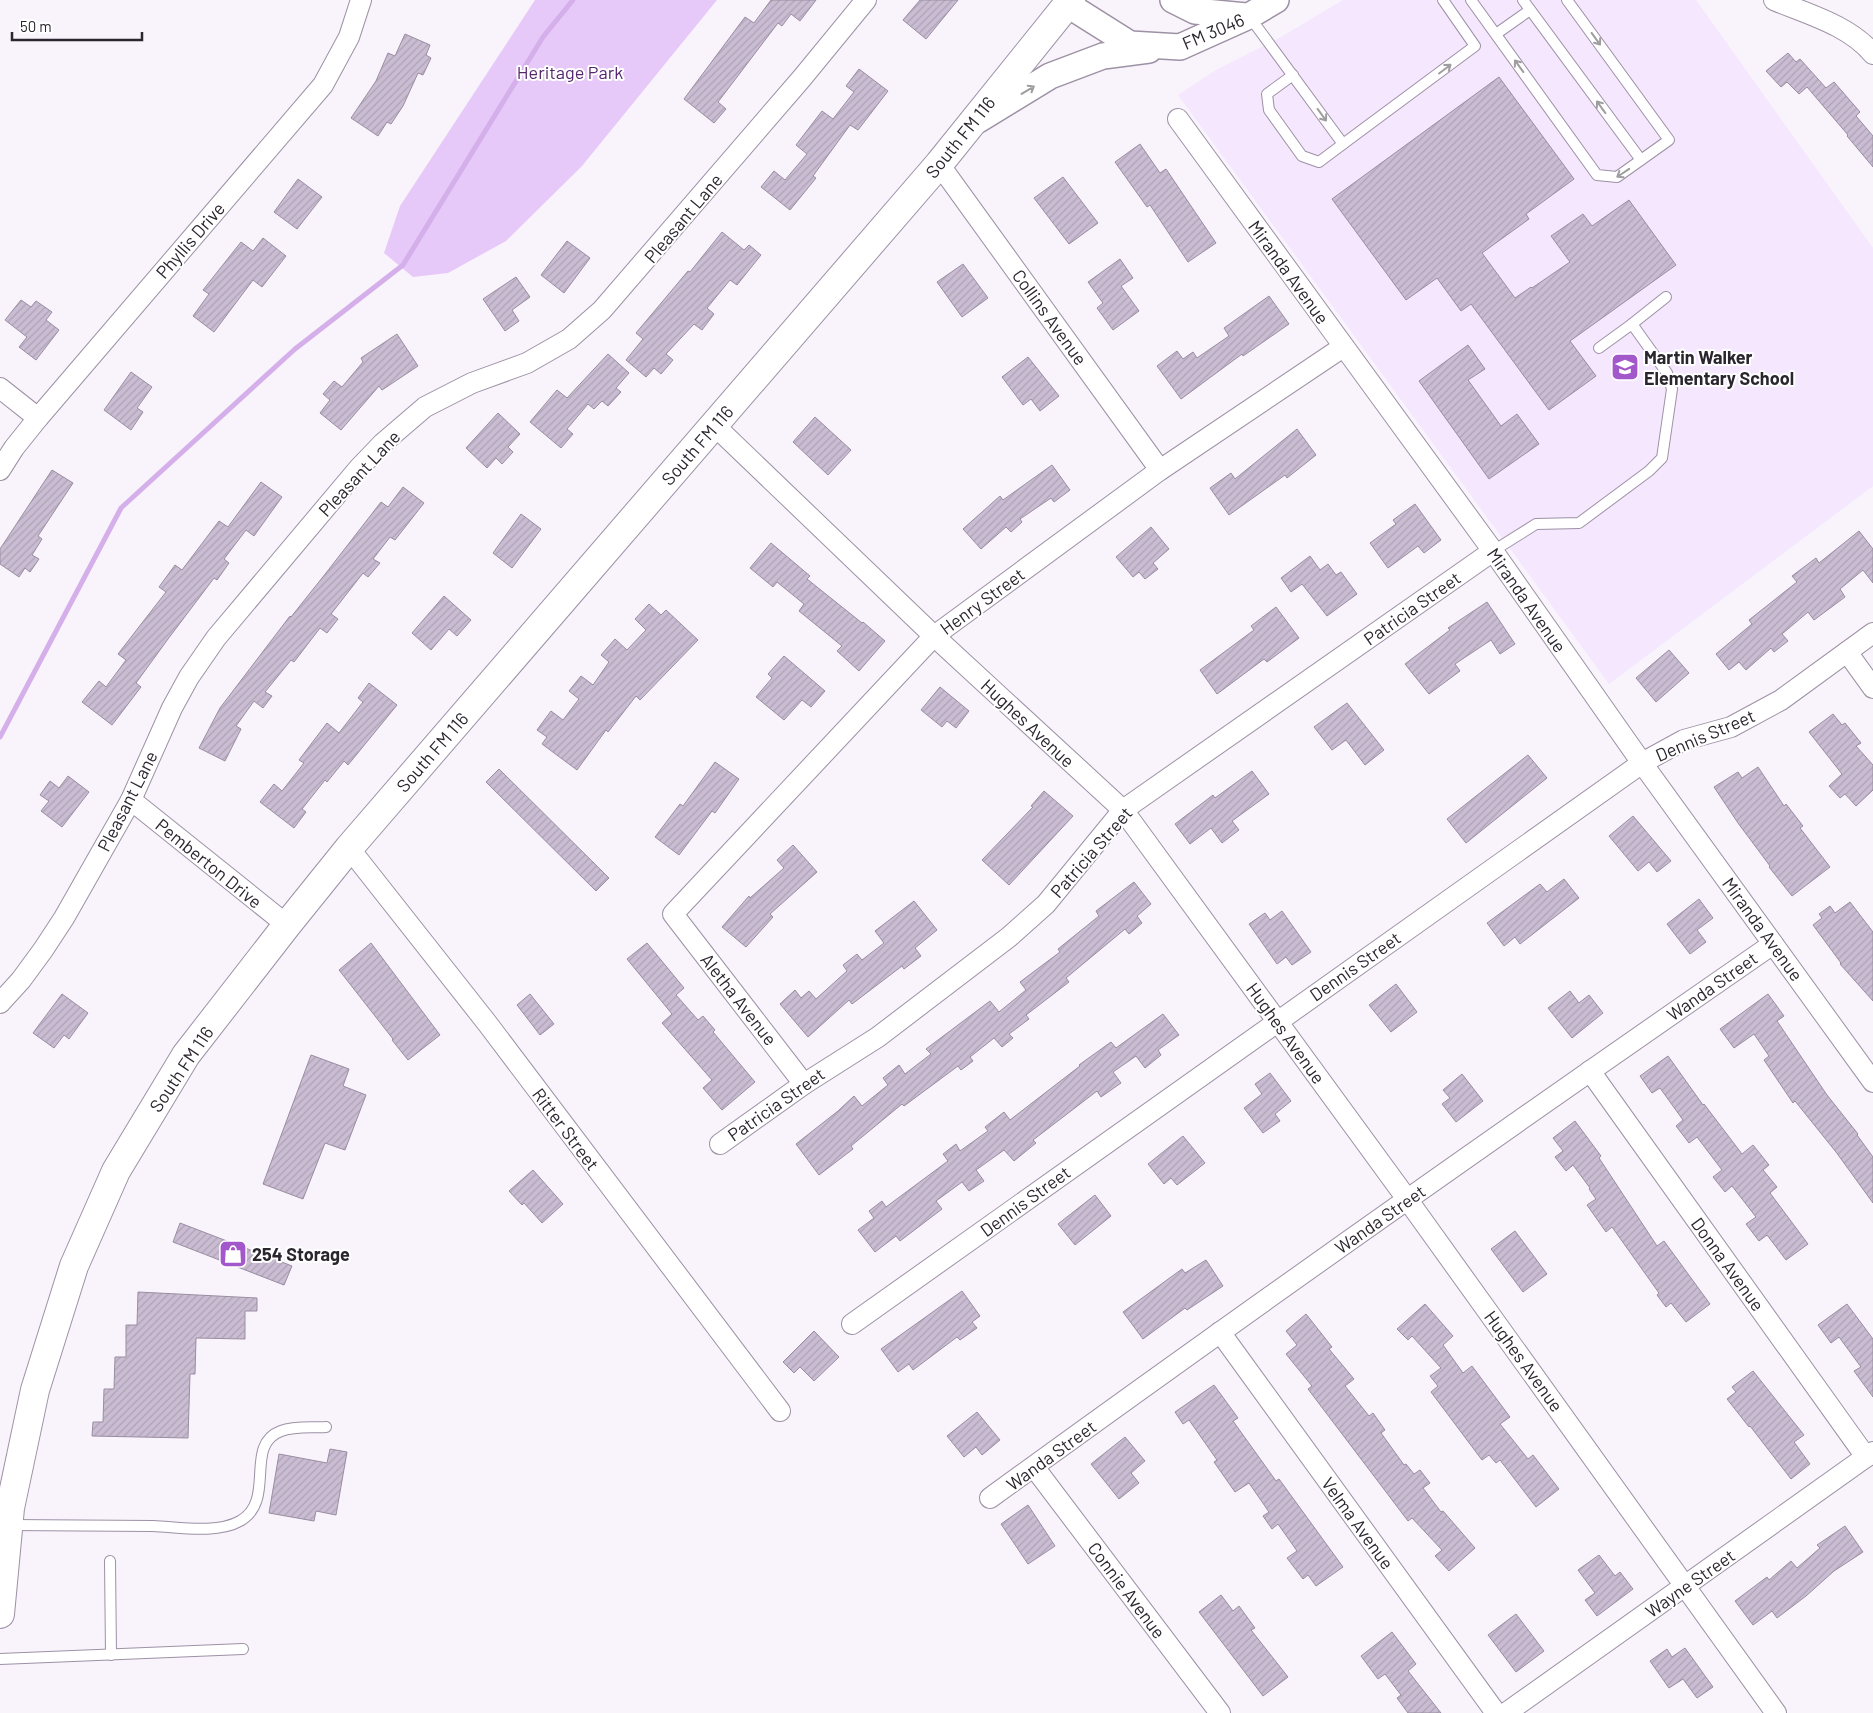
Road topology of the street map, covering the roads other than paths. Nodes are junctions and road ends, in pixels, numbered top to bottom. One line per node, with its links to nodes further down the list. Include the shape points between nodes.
1 (361, 0): 27 (street, Phyllis Drive, via 348,37 323,85)
2 (866, 0): 37 (street, Pleasant Lane, via 602,310 569,339 527,363 472,383 425,407 382,443 359,468 211,646 172,708)
3 (1173, 0): 12 (street, via 1195,11)
4 (1276, 0): 12 (street, FM 3046 / FM 3046)
5 (1443, 0): 19 (lane, one-way to 5, via 1475,46)
6 (1471, 0): 13 (lane)
7 (1523, 0): 11 (lane)
8 (1567, 0): 20 (lane, one-way to 20, via 1668,140)
9 (1774, 0): 15 (street, via 1842,29 1866,45)
10 (1069, 3): 14 (street, FM 3046 / FM 3046, via 1130,44); 18 (main road, South FM 116)
11 (1530, 10): 13 (lane); 20 (lane, one-way to 11)
12 (1249, 16): 14 (street, FM 3046 / FM 3046); 16 (lane)
13 (1496, 34): 20 (lane, one-way to 13, via 1618,177 1597,175)
14 (1175, 47): 18 (street, one-way to 14, via 1050,76 1103,56)
15 (1873, 54)
16 (1293, 75): 19 (lane, one-way to 19); 19 (lane, via 1268,94 1268,110 1302,156 1319,162)
17 (1178, 119): 24 (street, Miranda Avenue)
18 (971, 124): 21 (main road, South FM 116)
19 (1344, 144)
20 (1641, 160)
21 (939, 164): 28 (main road, South FM 116); 30 (street, Collins Avenue)
22 (1666, 297): 23 (lane)
23 (1632, 324): 25 (lane); 31 (lane, via 1668,373 1672,389 1662,458 1579,523 1536,524)
24 (1344, 347): 30 (street, Henry Street); 31 (street, Miranda Avenue)
25 (1599, 348)
26 (0, 388): 27 (street)
27 (38, 418): 29 (street, Phyllis Drive)
28 (714, 425): 33 (street, Hughes Avenue); 39 (main road, South FM 116)
29 (0, 470)
30 (1160, 470): 33 (street, Henry Street)
31 (1493, 552): 36 (street, Miranda Avenue); 38 (street, Patricia Street)
32 (1873, 634): 34 (street, Dennis Street)
33 (934, 636): 38 (street, Hughes Avenue); 40 (street, Henry Street)
34 (1847, 652): 35 (street); 36 (street, Dennis Street, via 1781,700 1748,718 1731,727 1684,740)
35 (1873, 688)
36 (1642, 763): 42 (street, Miranda Avenue); 44 (street, Dennis Street)
37 (131, 800): 41 (street, Pemberton Drive); 43 (street, Pleasant Lane, via 64,918 21,980)
38 (1123, 810): 44 (street, Hughes Avenue); 47 (street, Patricia Street, via 1046,904 1009,937 878,1037)
39 (350, 848): 41 (main road, South FM 116); 52 (street, Ritter Street)
40 (673, 914): 47 (street, Aletha Avenue)
41 (287, 925): 57 (main road, South FM 116, via 186,1055 116,1171 74,1266 35,1390)
42 (1773, 944): 45 (street, Wanda Street); 46 (street, Miranda Avenue)
43 (0, 1003)
44 (1278, 1021): 49 (street, Hughes Avenue); 50 (street, Dennis Street)
45 (1590, 1071): 49 (street, Wanda Street); 54 (street, Donna Avenue)
46 (1873, 1082)
47 (804, 1084): 48 (street, Patricia Street)
48 (720, 1144)
49 (1407, 1199): 51 (street, Wanda Street); 59 (street, Hughes Avenue)
50 (852, 1324)
51 (1220, 1332): 55 (street, Wanda Street); 65 (street, Velma Avenue)
52 (780, 1410)
53 (326, 1427): 57 (lane, via 290,1429 267,1439 254,1509 247,1517 231,1525 202,1528)
54 (1870, 1455): 59 (street, Wayne Street)
55 (1034, 1467): 56 (street, Wanda Street); 64 (street, Connie Avenue)
56 (990, 1498)
57 (6, 1514): 60 (main road, South FM 116)
58 (110, 1560): 62 (lane)
59 (1685, 1586): 66 (street, Wayne Street); 67 (street, Hughes Avenue)
60 (0, 1614)
61 (243, 1649): 62 (lane)
62 (111, 1655): 63 (lane)
63 (0, 1659)
64 (1220, 1713)
65 (1496, 1713)
66 (1506, 1713)
67 (1776, 1713)

